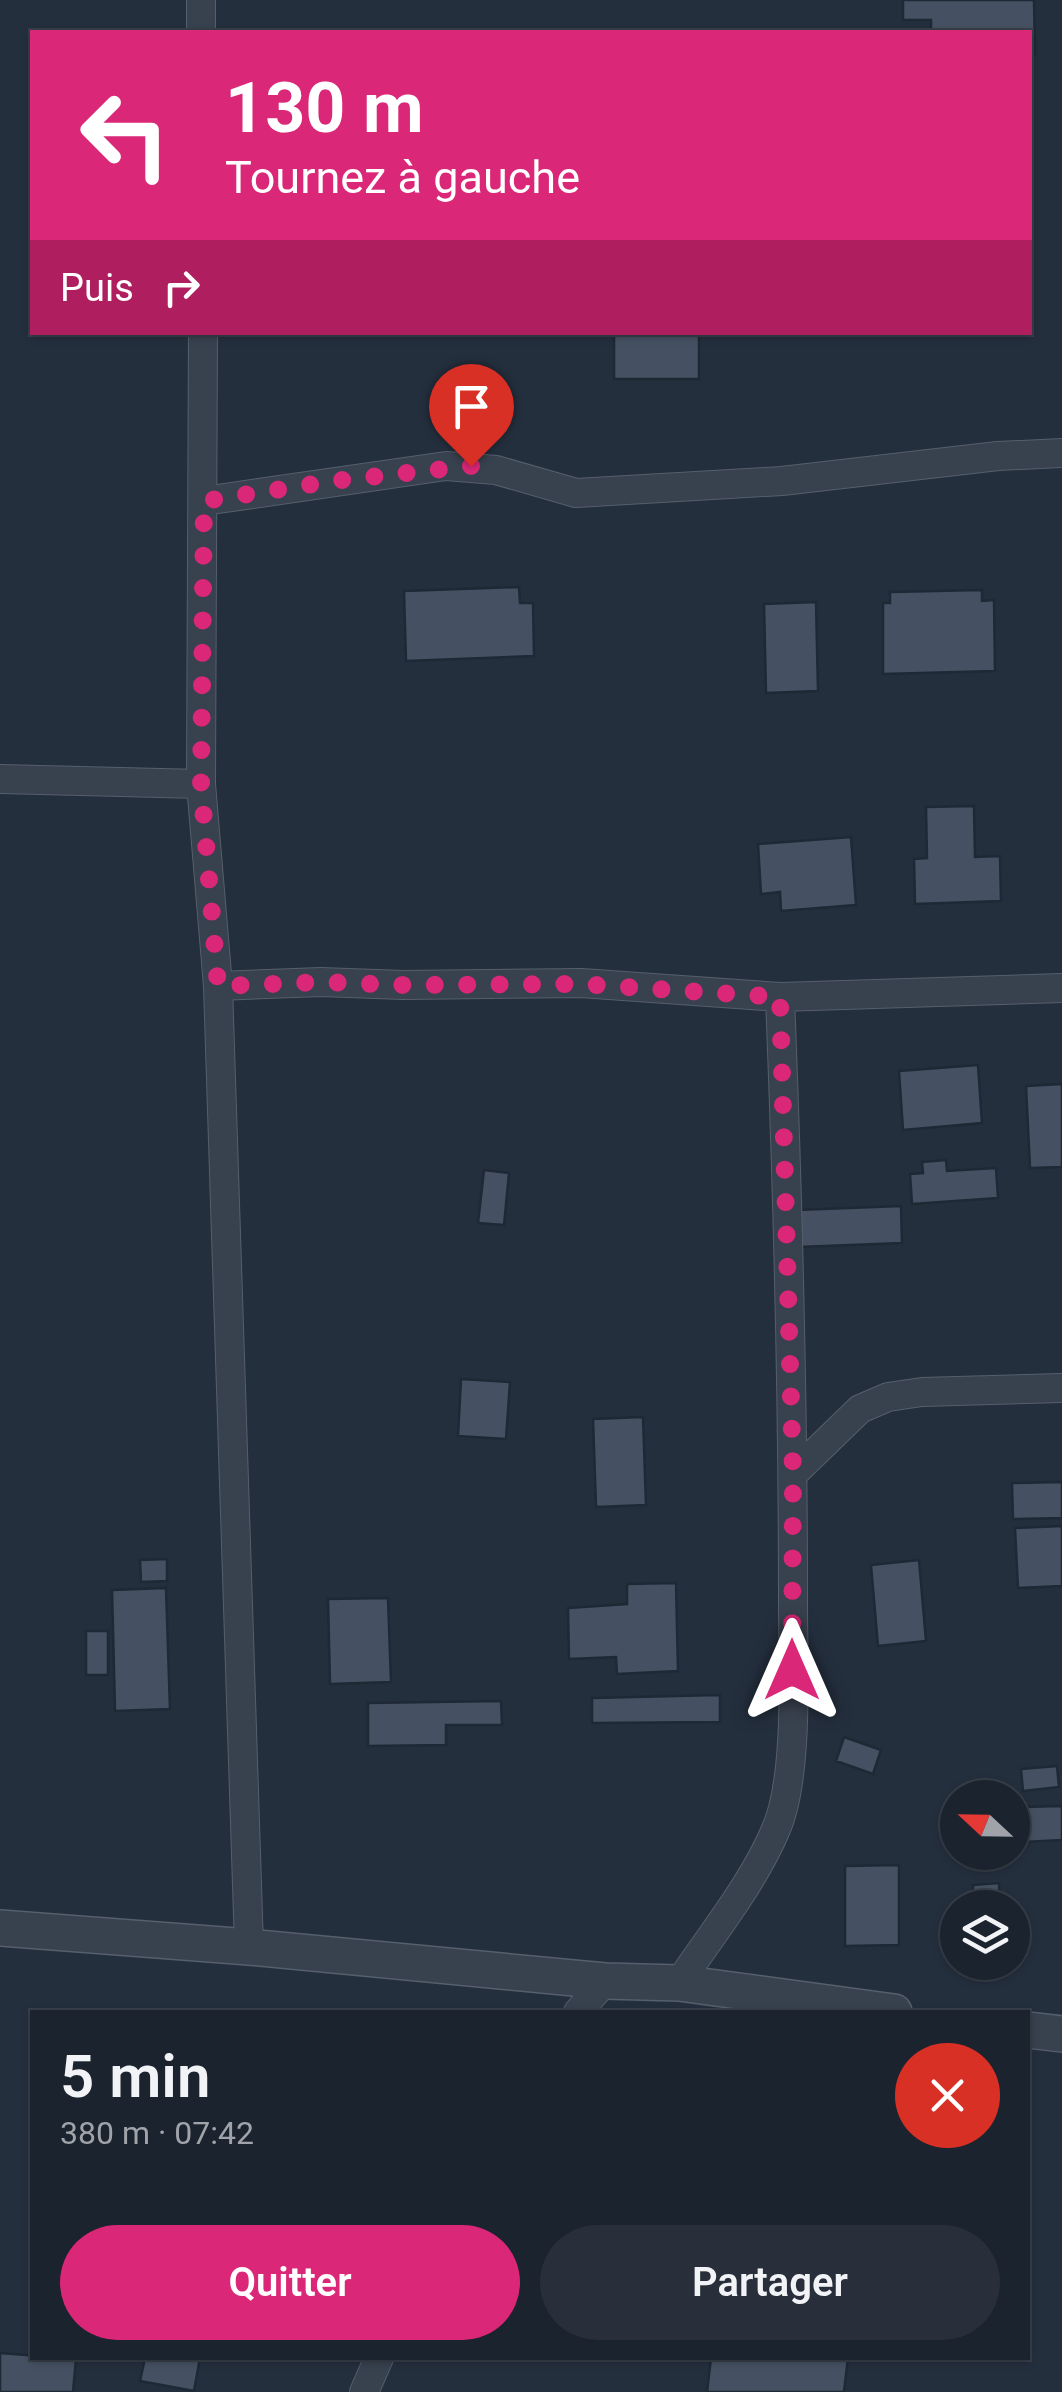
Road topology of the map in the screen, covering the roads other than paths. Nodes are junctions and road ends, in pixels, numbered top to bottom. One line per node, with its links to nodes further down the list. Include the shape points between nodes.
1 (201, 0): 2 (street)
2 (201, 30)
3 (203, 335): 5 (street)
4 (1062, 453): 5 (street, via 576,493 496,470 446,466)
5 (204, 501): 7 (street)
6 (0, 779): 7 (street)
7 (201, 784): 8 (street)
8 (218, 986): 10 (street, via 580,984); 14 (street)
9 (1062, 988): 10 (street)
10 (780, 997): 12 (street)
11 (1062, 1388): 12 (street, via 888,1397 860,1409)
12 (793, 1474): 16 (street, via 788,1789 756,1867)
13 (0, 1928): 14 (street)
14 (250, 1947): 15 (street)
15 (605, 1981): 16 (street); 17 (street)
16 (680, 1983): 18 (street)
17 (580, 2010)
18 (879, 2010)
19 (1030, 2030): 20 (street)
20 (1062, 2034)
21 (378, 2360): 22 (street)
22 (364, 2392)

